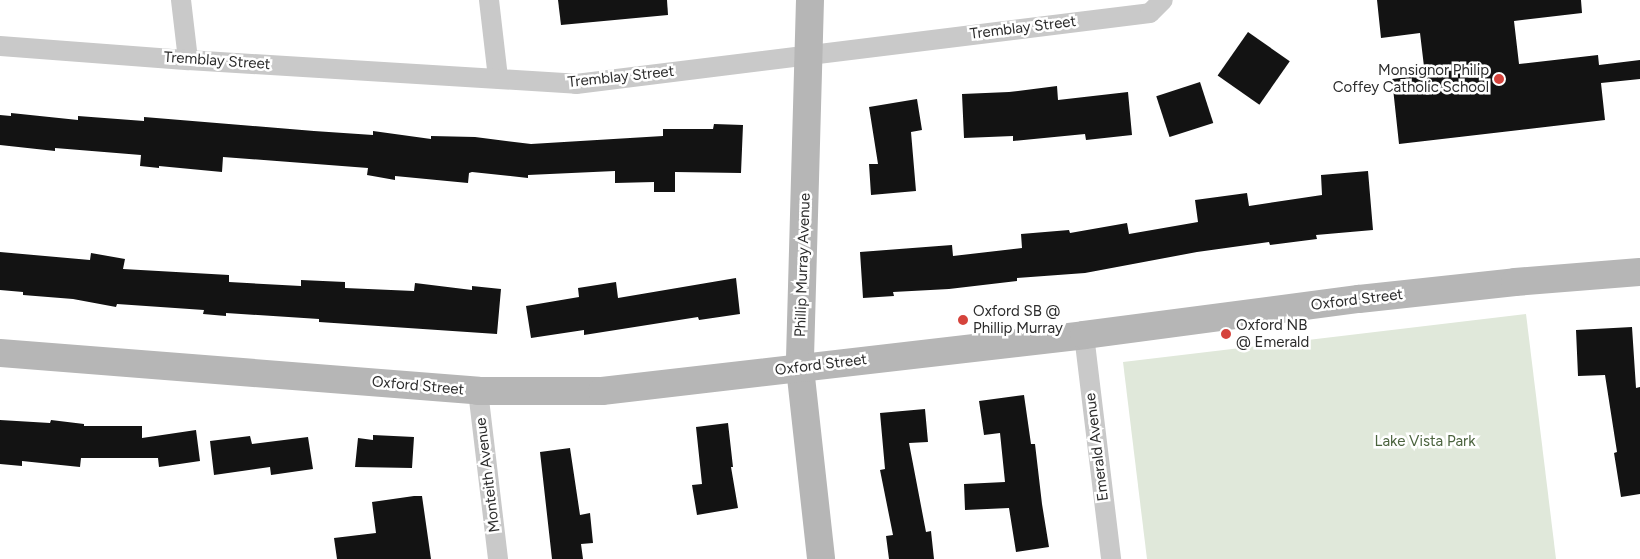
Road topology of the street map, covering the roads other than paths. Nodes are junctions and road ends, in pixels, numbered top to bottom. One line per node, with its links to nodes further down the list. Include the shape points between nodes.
1 (181, 0): 7 (street)
2 (489, 0): 8 (street)
3 (810, 0): 6 (street, Phillip Murray Avenue)
4 (1156, 6): 6 (street, Tremblay Street)
5 (0, 46): 7 (street, Tremblay Street)
6 (809, 54): 8 (street, Tremblay Street, via 576,84); 12 (street, Phillip Murray Avenue)
7 (188, 60): 8 (street, Tremblay Street)
8 (498, 78)
9 (1640, 272): 10 (street, Oxford Street, via 1359,299)
10 (1084, 335): 12 (street, Oxford Street); 16 (street, Emerald Avenue)
11 (0, 353): 13 (street, Oxford Street)
12 (800, 368): 13 (street, Oxford Street, via 602,391); 15 (street, Phillip Murray Avenue)
13 (478, 391): 14 (street, Monteith Avenue)
14 (498, 559)
15 (821, 559)
16 (1111, 559)

